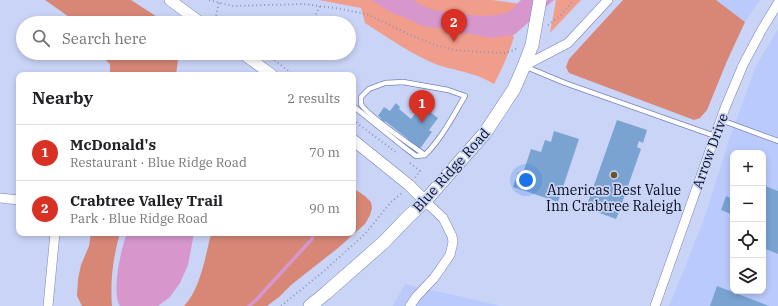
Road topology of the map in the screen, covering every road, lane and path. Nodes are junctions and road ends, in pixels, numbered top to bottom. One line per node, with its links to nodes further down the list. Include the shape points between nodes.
1 (170, 0): 9 (street)
2 (209, 0): 6 (path)
3 (540, 0): 13 (main road, Blue Ridge Road, bridge)
4 (574, 0): 12 (path, via 560,16)
5 (608, 0): 16 (street, via 568,43)
6 (219, 3): 8 (path, via 233,6); 10 (path)
7 (778, 3): 20 (street, Arrow Drive, via 744,65)
8 (320, 6): 11 (path); 13 (path, via 369,15 435,45 455,50 505,53)
9 (192, 16)
10 (216, 16)
11 (315, 16)
12 (543, 29)
13 (526, 46): 16 (main road, Blue Ridge Road)
14 (252, 60): 17 (street)
15 (274, 60): 18 (path)
16 (524, 66): 22 (lane); 32 (main road, Blue Ridge Road, via 514,89 485,133)
17 (268, 72)
18 (290, 72)
19 (356, 108): 25 (lane, via 416,156)
20 (720, 120): 22 (street, Arrow Drive); 23 (lane)
21 (356, 122): 26 (path)
22 (715, 136): 38 (street, Arrow Drive)
23 (778, 141)
24 (356, 142): 32 (street)
25 (425, 155): 25 (lane, via 434,146 465,96 448,90 403,82 385,83 369,89 361,97 361,103 366,110)
26 (402, 157)
27 (408, 162): 28 (path, via 420,171)
28 (419, 173)
29 (401, 195): 35 (path, via 391,202 365,234 324,272)
30 (0, 198): 31 (street)
31 (16, 200)
32 (425, 201): 36 (main road, Blue Ridge Road, via 384,242); 37 (street, via 443,218 453,242 450,255)
33 (55, 236): 34 (street)
34 (48, 306)
35 (281, 306)
36 (310, 306)
37 (410, 306)
38 (655, 306)

